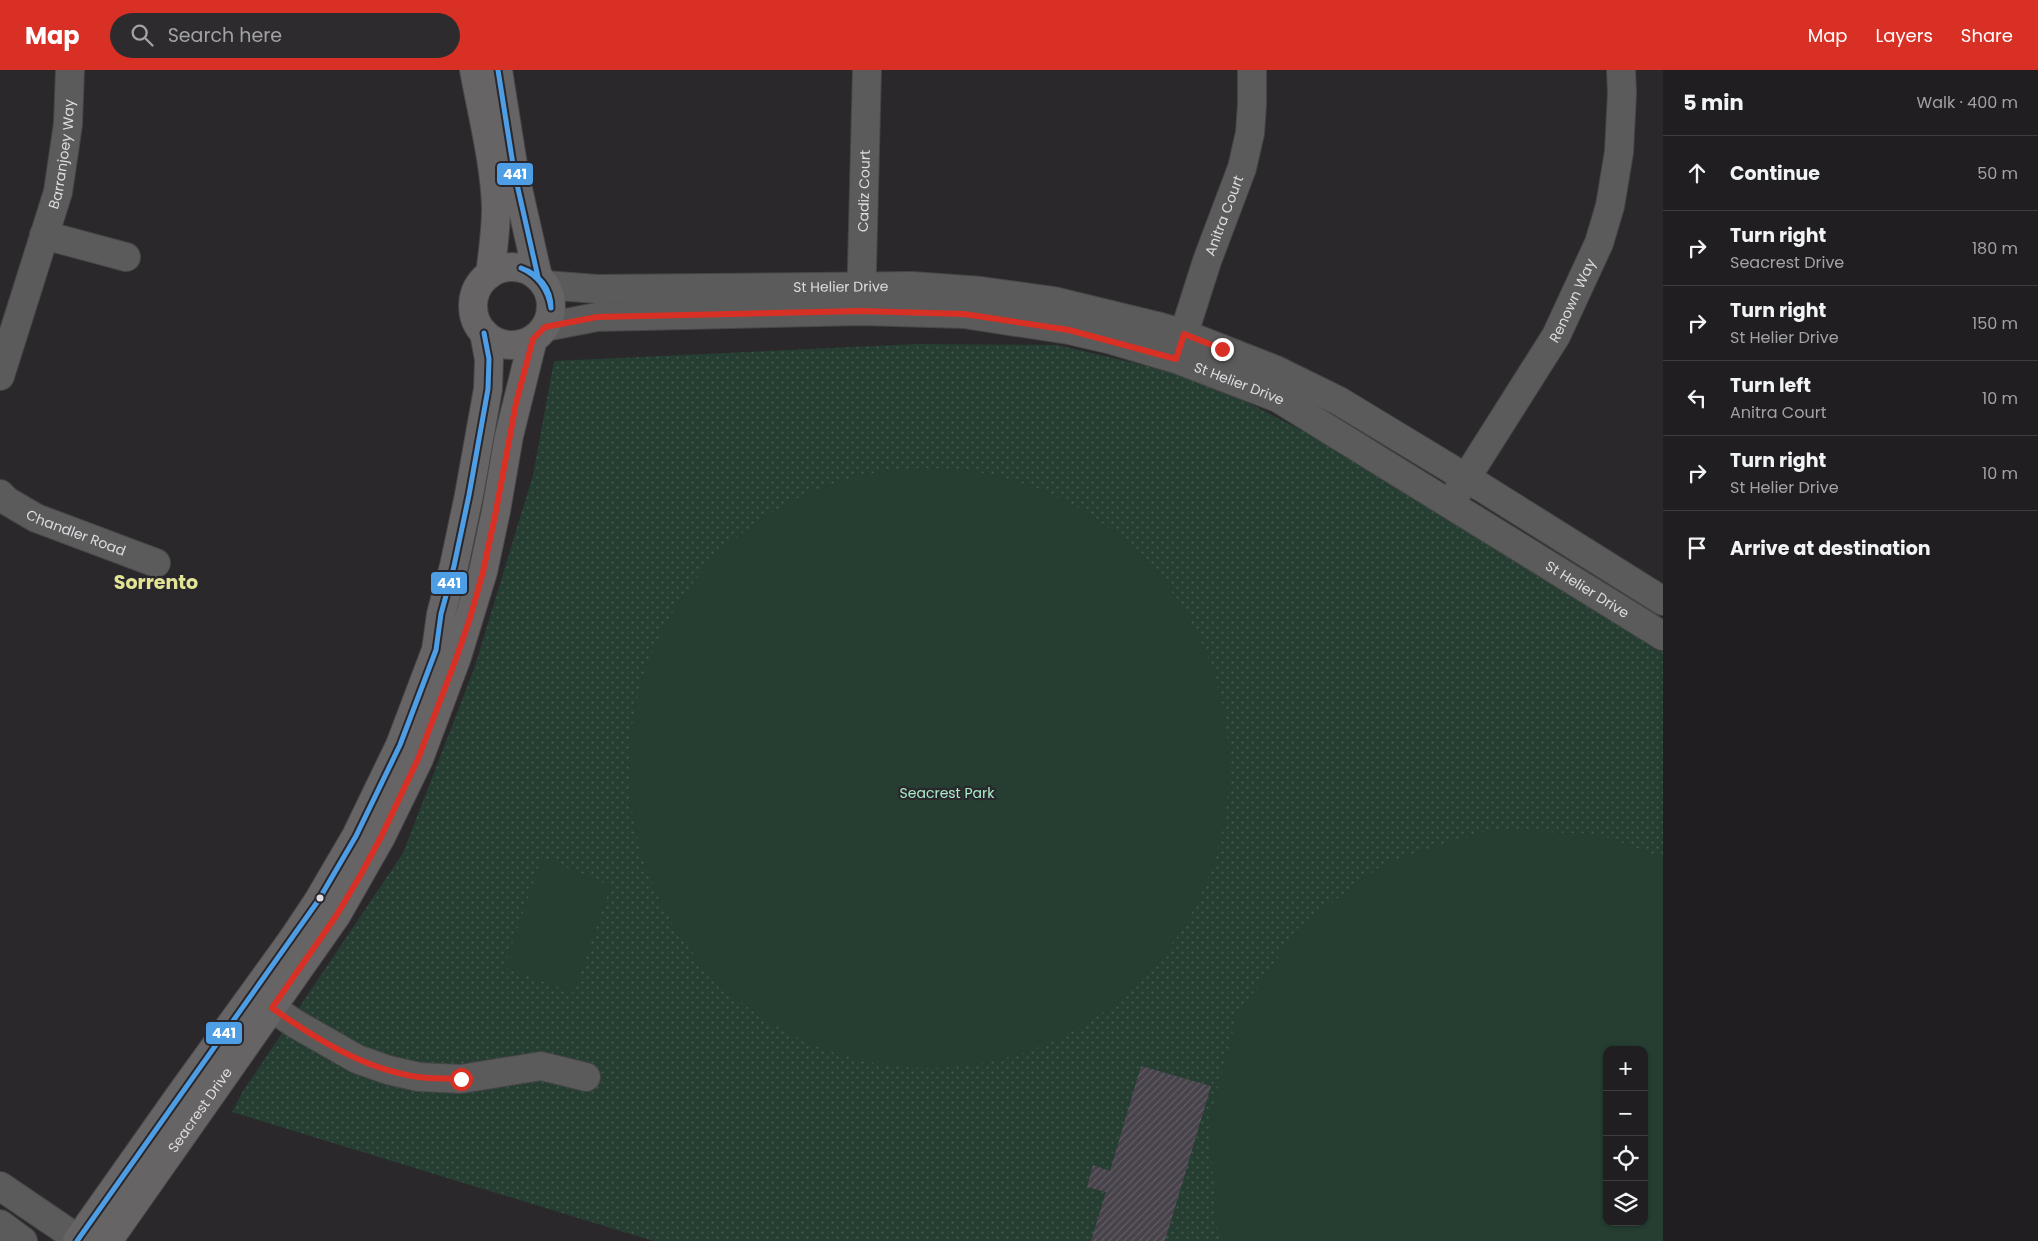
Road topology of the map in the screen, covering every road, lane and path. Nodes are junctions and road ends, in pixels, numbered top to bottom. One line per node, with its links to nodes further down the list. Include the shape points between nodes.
1 (70, 70): 7 (street, Barranjoey Way, via 68,124 58,192)
2 (474, 70): 9 (main road, via 496,206)
3 (498, 70): 10 (main road, via 514,172)
4 (867, 70): 11 (street, Cadiz Court)
5 (1252, 70): 14 (street, Anitra Court, via 1250,133 1242,168)
6 (1621, 70): 16 (street, Renown Way, via 1619,152 1610,206 1599,243 1556,336)
7 (44, 235): 8 (street); 15 (street, Barranjoey Way)
8 (126, 257)
9 (490, 274): 10 (main road, via 506,267 523,268); 12 (main road, via 474,295 476,321)
10 (542, 281): 11 (street, St Helier Drive, via 597,289); 13 (main road, via 551,306)
11 (861, 299): 13 (street, St Helier Drive, via 597,317); 14 (street, St Helier Drive, via 912,286 1054,301 1125,317)
12 (484, 333): 13 (main road, via 497,342 512,345); 26 (main road, Seacrest Drive, via 489,359 488,389 469,495 441,614 436,650 400,745 356,836 318,901)
13 (539, 333): 22 (main road, Seacrest Drive, via 516,403 483,572 457,656 422,750 360,876)
14 (1180, 346): 16 (street, St Helier Drive, via 1276,370 1339,401); 18 (street, St Helier Drive, via 1278,398)
15 (0, 376)
16 (1467, 479): 18 (street, Renown Way); 20 (street, St Helier Drive)
17 (0, 494): 19 (street, Chandler Road, via 7,502 36,518)
18 (1450, 504): 21 (street, St Helier Drive)
19 (156, 563)
20 (1663, 600)
21 (1663, 636)
22 (272, 1008): 23 (street, via 357,1059 419,1077 461,1079 541,1066); 28 (main road, Seacrest Drive)
23 (586, 1077)
24 (0, 1186): 26 (street)
25 (0, 1224): 27 (street)
26 (79, 1240)
27 (23, 1241)
28 (108, 1241)

